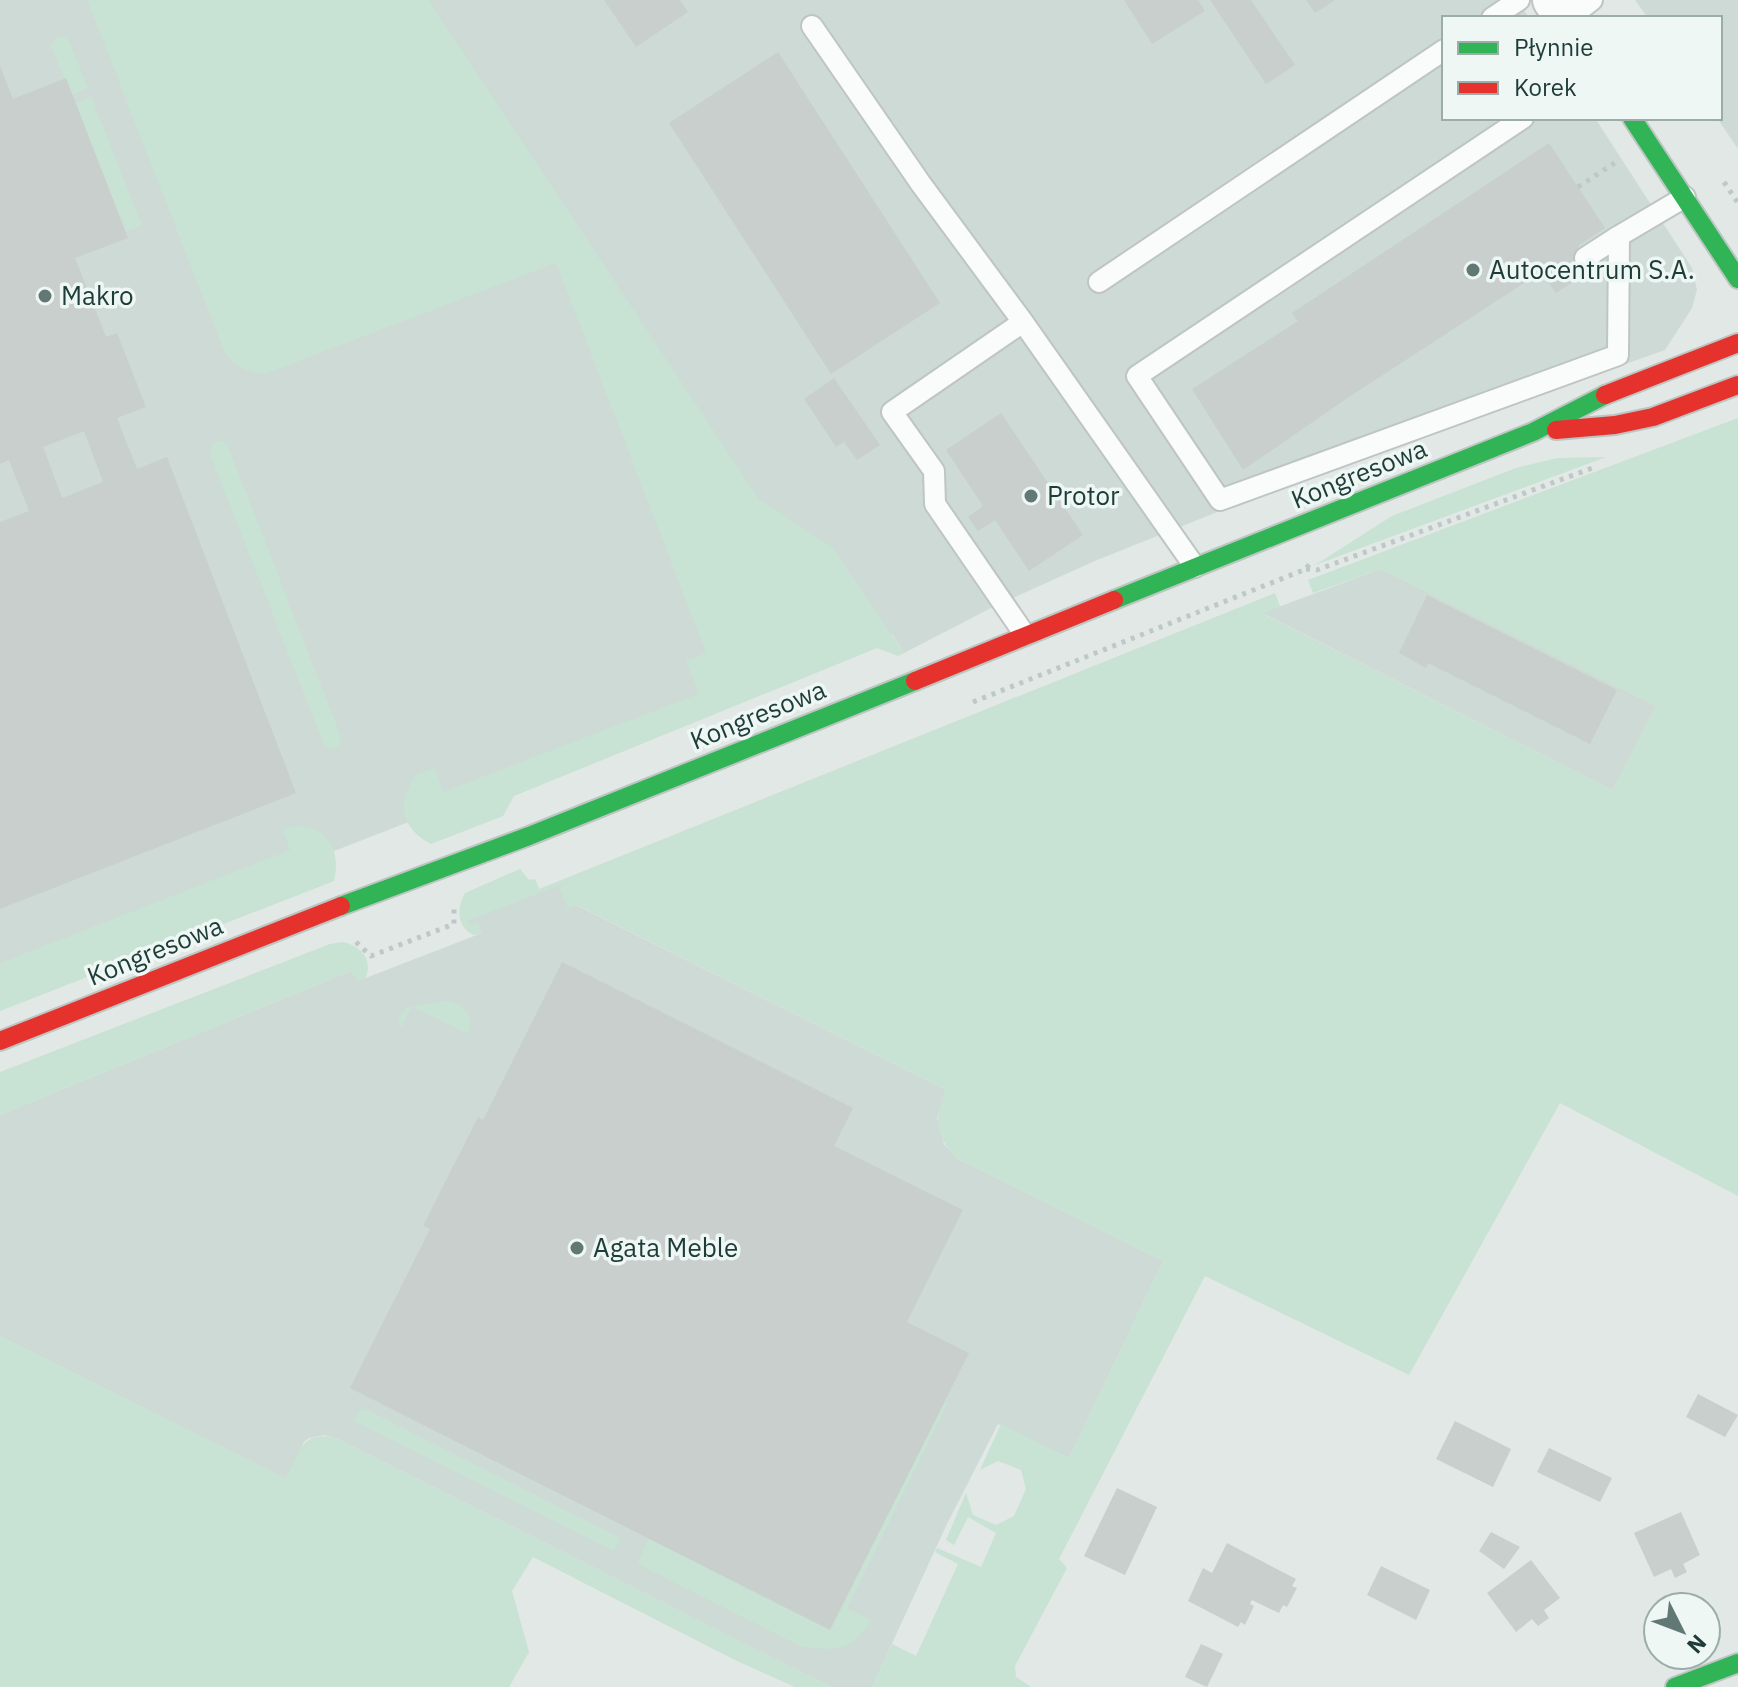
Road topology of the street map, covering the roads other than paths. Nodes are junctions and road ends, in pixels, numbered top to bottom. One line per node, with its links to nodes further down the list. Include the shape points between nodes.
1 (1519, 0): 4 (lane)
2 (1553, 0): 5 (street)
3 (1592, 0): 6 (lane)
4 (1495, 16)
5 (1565, 16)
6 (1570, 16)
7 (812, 26): 16 (lane)
8 (1442, 51): 15 (lane)
9 (1520, 120): 12 (lane, via 1137,376 1220,500 1618,355)
10 (1633, 120): 11 (street)
11 (1685, 197): 12 (lane); 14 (street)
12 (1619, 236): 13 (lane)
13 (1585, 258)
14 (1738, 279)
15 (1099, 282)
16 (1023, 322): 20 (lane); 21 (lane, via 892,412 934,471 935,504)
17 (1738, 343): 19 (street, Kongresowa, via 1613,391)
18 (1738, 385): 19 (street, Kongresowa, via 1653,417)
19 (1533, 432): 20 (street, Kongresowa)
20 (1195, 567): 21 (street, Kongresowa)
21 (1025, 635): 22 (street, Kongresowa)
22 (0, 1041)
23 (1738, 1663): 24 (street)
24 (1675, 1687)

